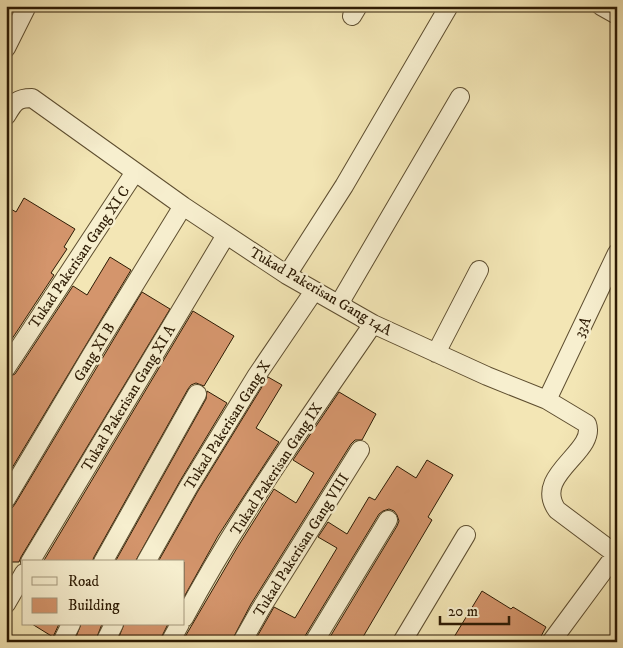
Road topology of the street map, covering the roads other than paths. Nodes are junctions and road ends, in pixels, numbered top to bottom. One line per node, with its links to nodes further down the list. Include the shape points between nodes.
1 (27, 6): 5 (street)
2 (449, 6): 13 (street, via 349,178)
3 (601, 6): 4 (street)
4 (617, 15)
5 (6, 48)
6 (460, 97): 15 (street)
7 (6, 116): 8 (street, Tukad Pakerisan Gang 14A, via 16,102 32,98)
8 (135, 172): 9 (street, Tukad Pakerisan Gang 14A); 18 (street, Tukad Pakerisan Gang XI C)
9 (183, 206): 10 (street, Tukad Pakerisan Gang 14A); 22 (street, Gang XI B)
10 (226, 235): 13 (street, Tukad Pakerisan Gang 14A); 26 (street, Tukad Pakerisan Gang XI A)
11 (617, 253): 20 (street, 33A)
12 (479, 270): 17 (street)
13 (288, 275): 14 (street, Tukad Pakerisan Gang 14A)
14 (314, 290): 15 (street, Tukad Pakerisan Gang 14A); 28 (street, Tukad Pakerisan Gang X, via 257,375)
15 (339, 304): 16 (street, Tukad Pakerisan Gang 14A)
16 (373, 324): 17 (street, Tukad Pakerisan Gang 14A); 31 (street, Tukad Pakerisan Gang IX, via 249,508)
17 (436, 353): 20 (street, Tukad Pakerisan Gang 14A)
18 (6, 368)
19 (197, 394): 27 (street)
20 (547, 400): 25 (street, Tukad Pakerisan Gang 14A, via 586,424 589,430 551,488 552,503)
21 (360, 450): 38 (street, Tukad Pakerisan Gang VIII)
22 (6, 499)
23 (388, 520): 39 (street)
24 (466, 535): 40 (street)
25 (616, 554): 41 (street)
26 (31, 560)
27 (104, 560)
28 (147, 560)
29 (22, 576): 30 (street)
30 (6, 604)
31 (185, 616)
32 (70, 626): 35 (street)
33 (113, 626): 36 (street)
34 (179, 626): 37 (street)
35 (62, 642)
36 (105, 642)
37 (170, 642)
38 (242, 642)
39 (314, 642)
40 (402, 642)
41 (551, 642)

